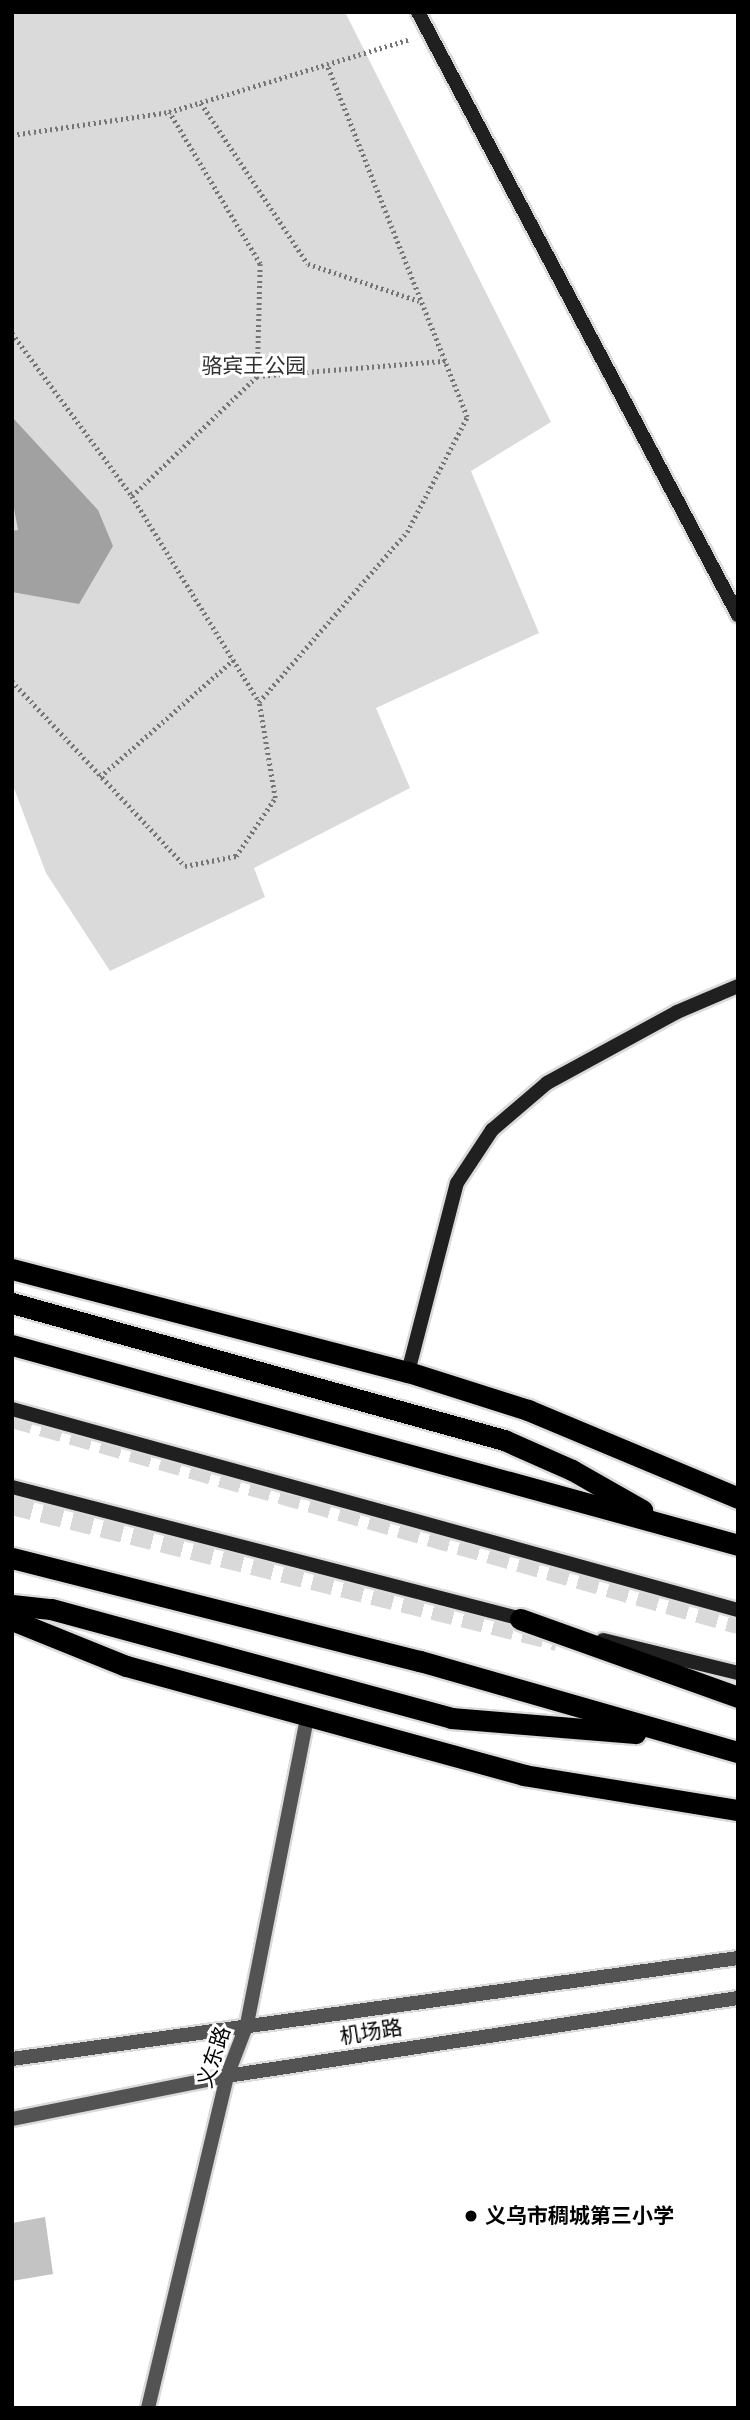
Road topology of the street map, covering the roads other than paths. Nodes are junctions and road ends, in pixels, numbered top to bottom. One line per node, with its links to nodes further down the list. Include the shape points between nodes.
1 (418, 12): 2 (main road)
2 (738, 615)
3 (738, 986): 7 (main road, via 677,1012 547,1083 492,1130 457,1183)
4 (12, 1269): 7 (highway)
5 (12, 1303): 11 (highway, via 504,1440 572,1470)
6 (12, 1345): 11 (highway)
7 (408, 1372): 10 (highway, via 528,1410)
8 (12, 1409): 15 (main road)
9 (12, 1487): 16 (main road)
10 (738, 1498)
11 (668, 1525): 12 (highway)
12 (738, 1545)
13 (12, 1558): 21 (highway, via 420,1661)
14 (12, 1605): 21 (highway, via 51,1609 451,1718 555,1724)
15 (738, 1611)
16 (520, 1619): 18 (main road); 19 (highway)
17 (12, 1620): 20 (highway, via 126,1666)
18 (738, 1674)
19 (738, 1698)
20 (307, 1717): 22 (highway, via 524,1775); 25 (street, 义东路)
21 (718, 1747)
22 (738, 1811)
23 (738, 1958): 25 (street, 机场路)
24 (738, 1997): 27 (street, 机场路)
25 (247, 2024): 26 (street, 机场路); 27 (street, 义东路)
26 (12, 2059)
27 (227, 2076): 28 (street, 机场路); 29 (street, 义东路)
28 (12, 2119)
29 (148, 2408)

